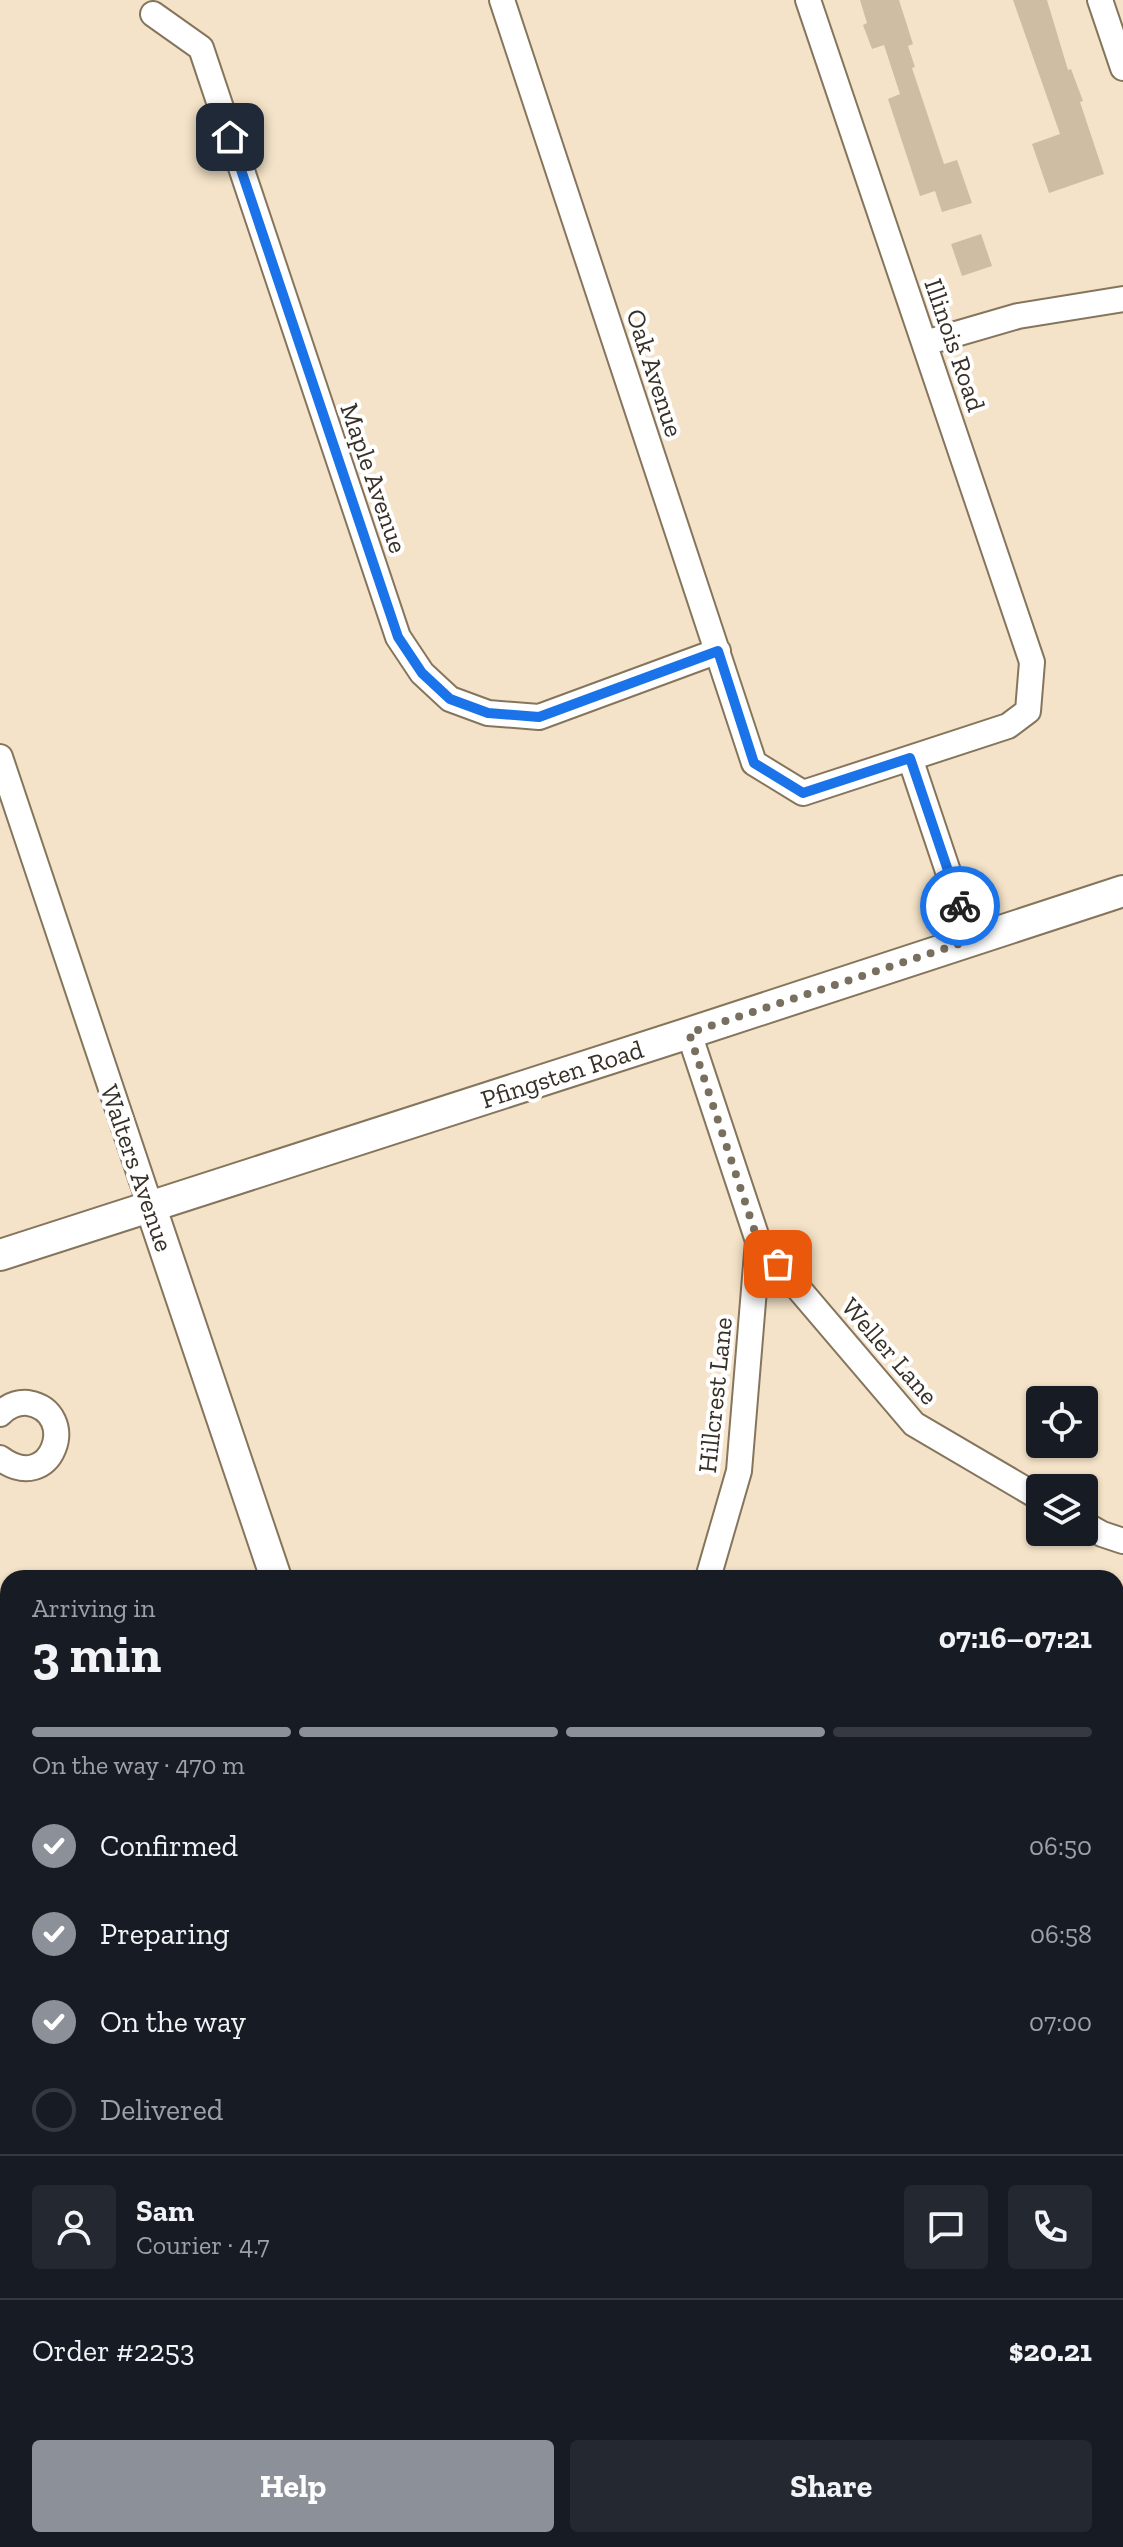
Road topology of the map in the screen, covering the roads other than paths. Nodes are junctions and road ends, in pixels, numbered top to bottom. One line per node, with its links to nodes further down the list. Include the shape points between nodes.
1 (502, 0): 8 (street, Oak Avenue)
2 (808, 0): 7 (street, Illinois Road)
3 (1100, 0): 5 (street)
4 (153, 14): 8 (street, Maple Avenue, via 201,48 398,637 422,673 450,699 488,713 539,717)
5 (1123, 68)
6 (1123, 299): 7 (street, via 1018,316)
7 (925, 343): 10 (street, Illinois Road, via 1032,662 1028,711 1008,726)
8 (718, 651): 10 (street, Oak Avenue, via 754,763 803,793)
9 (0, 757): 14 (street, Walters Avenue)
10 (910, 758): 12 (street)
11 (1123, 891): 12 (main road, Pfingsten Road)
12 (971, 940): 13 (main road, Pfingsten Road)
13 (689, 1033): 14 (main road, Pfingsten Road); 15 (street, Hillcrest Lane)
14 (150, 1205): 16 (main road, Pfingsten Road); 22 (main road, Walters Avenue)
15 (758, 1241): 19 (street, Weller Lane, via 914,1424); 23 (street, Hillcrest Lane, via 739,1471)
16 (0, 1255)
17 (0, 1414): 18 (street, via 11,1405 32,1404 50,1415 57,1436 41,1464 20,1468)
18 (0, 1458)
19 (1026, 1490)
20 (1098, 1532): 21 (street)
21 (1123, 1541)
22 (273, 1570)
23 (710, 1570)

